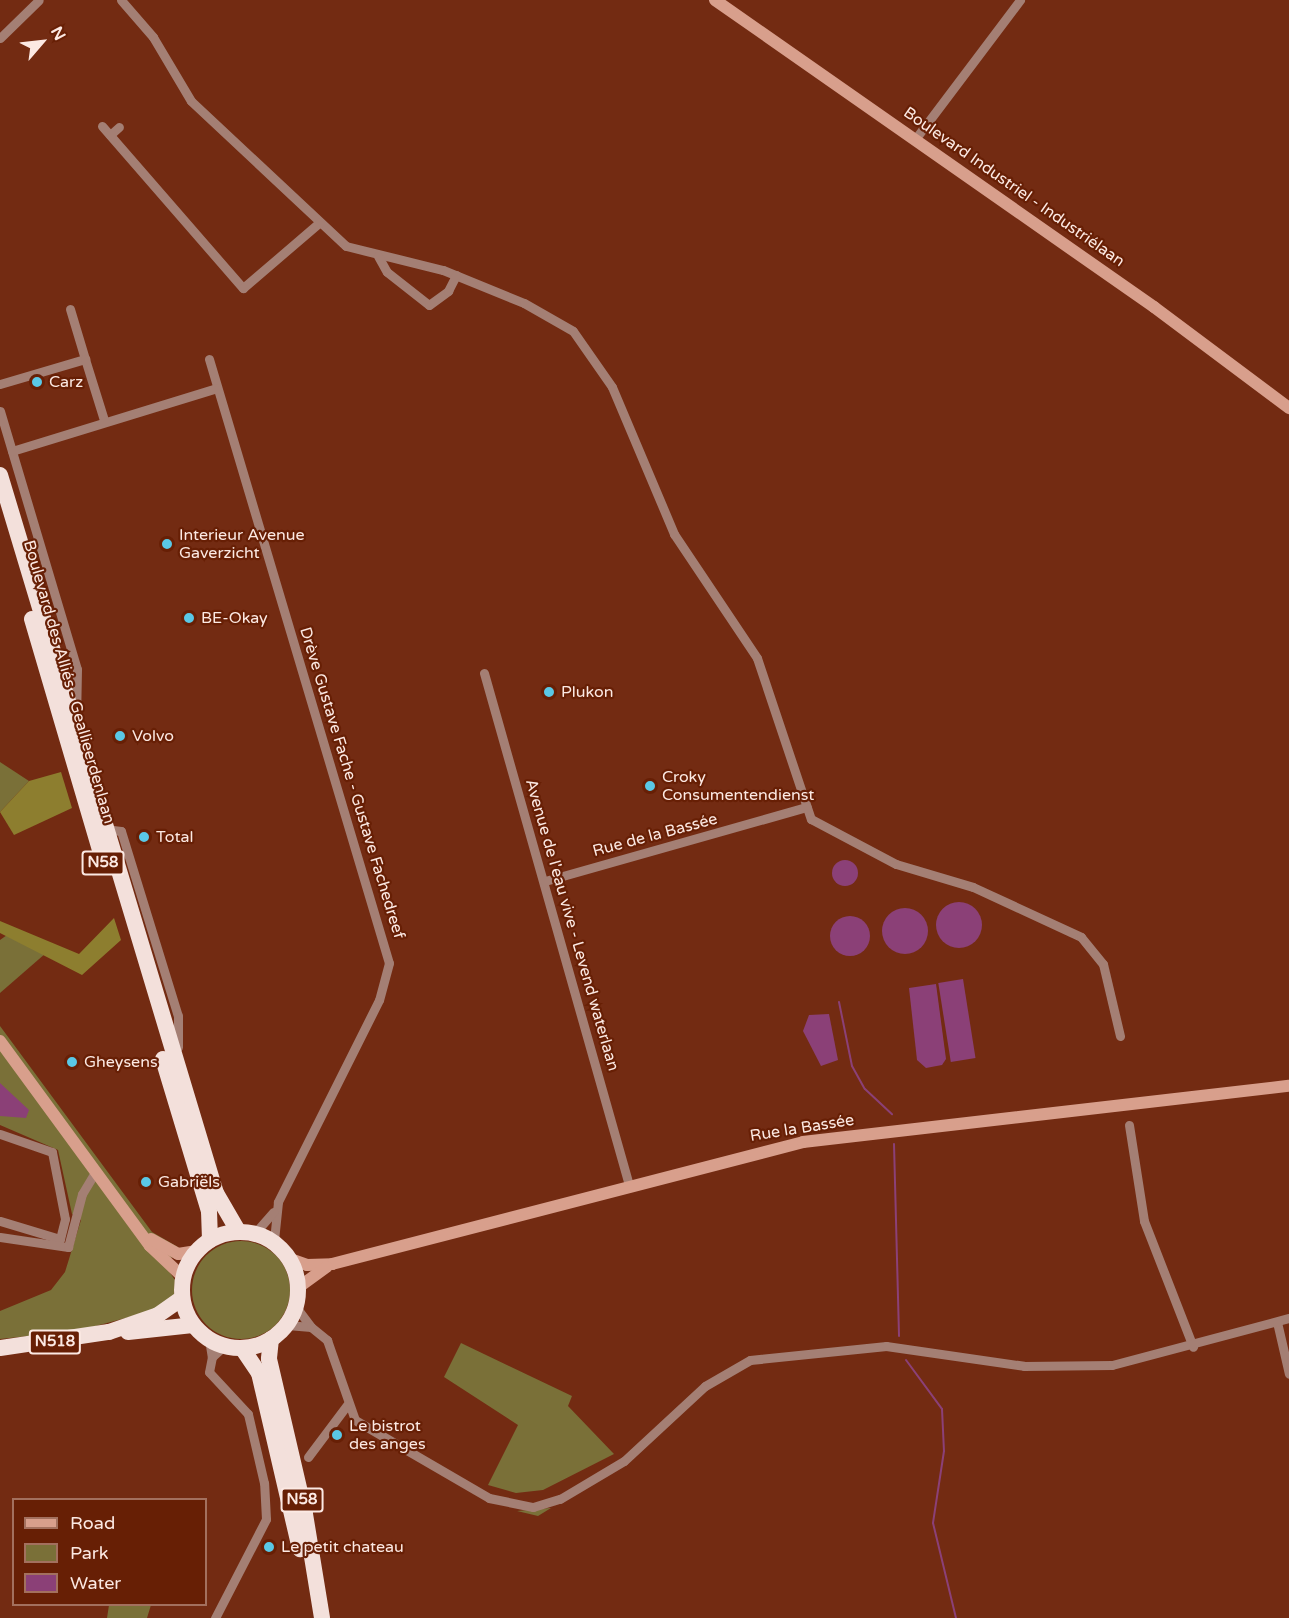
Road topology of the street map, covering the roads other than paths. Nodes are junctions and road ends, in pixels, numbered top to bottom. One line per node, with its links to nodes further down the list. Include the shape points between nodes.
1 (39, 0): 5 (street)
2 (121, 0): 10 (street, via 153,37 191,101)
3 (715, 0): 9 (main road, Boulevard Industriel - Industriélaan)
4 (1020, 0): 9 (street)
5 (0, 38)
6 (102, 126): 8 (street)
7 (119, 127): 8 (street)
8 (110, 135): 10 (street, via 243,288)
9 (916, 138): 18 (main road, Boulevard Industriel - Industriélaan)
10 (320, 222): 11 (street, via 346,246)
11 (378, 256): 12 (street); 12 (street, via 387,272 429,304)
12 (456, 275): 26 (street, via 559,321 602,369 674,534 757,658)
13 (70, 309): 14 (street)
14 (85, 359): 16 (street); 20 (street)
15 (209, 359): 17 (street, Drève Gustave Fache - Gustave Fachedreef)
16 (0, 384)
17 (217, 387): 20 (street); 37 (street, Drève Gustave Fache - Gustave Fachedreef, via 389,963 379,1000)
18 (1289, 408)
19 (0, 411): 21 (street)
20 (104, 420): 21 (street)
21 (12, 451): 25 (street, via 77,669)
22 (0, 476): 25 (highway, Boulevard des Alliés - Geallieerdenlaan / N58)
23 (0, 514): 45 (highway, Boulevard des Alliés - Geallieerdenlaan / N58, via 206,1198)
24 (484, 674): 27 (street, Avenue de l'eau vive - Levend waterlaan)
25 (75, 722): 40 (highway, Boulevard des Alliés - Geallieerdenlaan / N58, via 219,1203)
26 (807, 807): 27 (street, Rue de la Bassée); 28 (street, via 814,823 896,864 973,887 1081,937 1103,964)
27 (545, 881): 36 (street, Avenue de l'eau vive - Levend waterlaan)
28 (1120, 1036)
29 (0, 1041): 31 (main road)
30 (0, 1052): 31 (street)
31 (14, 1057): 35 (main road)
32 (1289, 1086): 36 (main road, Rue la Bassée, via 803,1142)
33 (1129, 1125): 58 (street, via 1144,1221)
34 (0, 1134): 44 (street, via 43,1146 56,1158 65,1218)
35 (96, 1171): 39 (main road); 44 (street, via 86,1184 68,1247)
36 (629, 1185): 47 (main road, Rue la Bassée)
37 (276, 1208): 41 (street, Drève Gustave Fache - Gustave Fachedreef); 43 (street, Drève Gustave Fache - Gustave Fachedreef)
38 (0, 1221): 44 (street)
39 (141, 1231): 45 (main road, via 170,1251); 48 (main road)
40 (238, 1231): 41 (highway); 45 (highway)
41 (255, 1233): 43 (highway)
42 (0, 1237): 44 (street)
43 (274, 1242): 46 (highway)
44 (60, 1243)
45 (203, 1246): 48 (highway)
46 (290, 1259): 47 (main road, Rue la Bassée, via 307,1265); 49 (highway)
47 (332, 1264): 49 (main road, Rue la Bassée)
48 (183, 1277): 50 (highway)
49 (299, 1287): 52 (highway)
50 (182, 1298): 54 (highway); 55 (highway, N518, via 158,1315)
51 (1289, 1318): 53 (street)
52 (304, 1319): 56 (highway, via 287,1325); 62 (street, via 330,1346)
53 (1277, 1322): 58 (street); 61 (street)
54 (193, 1325): 55 (highway, N518); 57 (highway)
55 (109, 1332): 59 (highway, N518)
56 (271, 1339): 60 (highway); 66 (highway, N58, via 269,1359 305,1514)
57 (215, 1347): 60 (highway); 64 (street, via 209,1372 215,1384 240,1400 248,1414 266,1502 266,1519)
58 (1193, 1347): 62 (street, via 1065,1368 886,1346 750,1360 705,1386 624,1461 560,1499 533,1507 497,1501 463,1485 355,1420)
59 (0, 1348)
60 (242, 1348): 65 (highway, N58, via 259,1373)
61 (1289, 1374)
62 (347, 1406): 63 (street)
63 (308, 1457)
64 (215, 1618)
65 (312, 1618)
66 (322, 1618)

